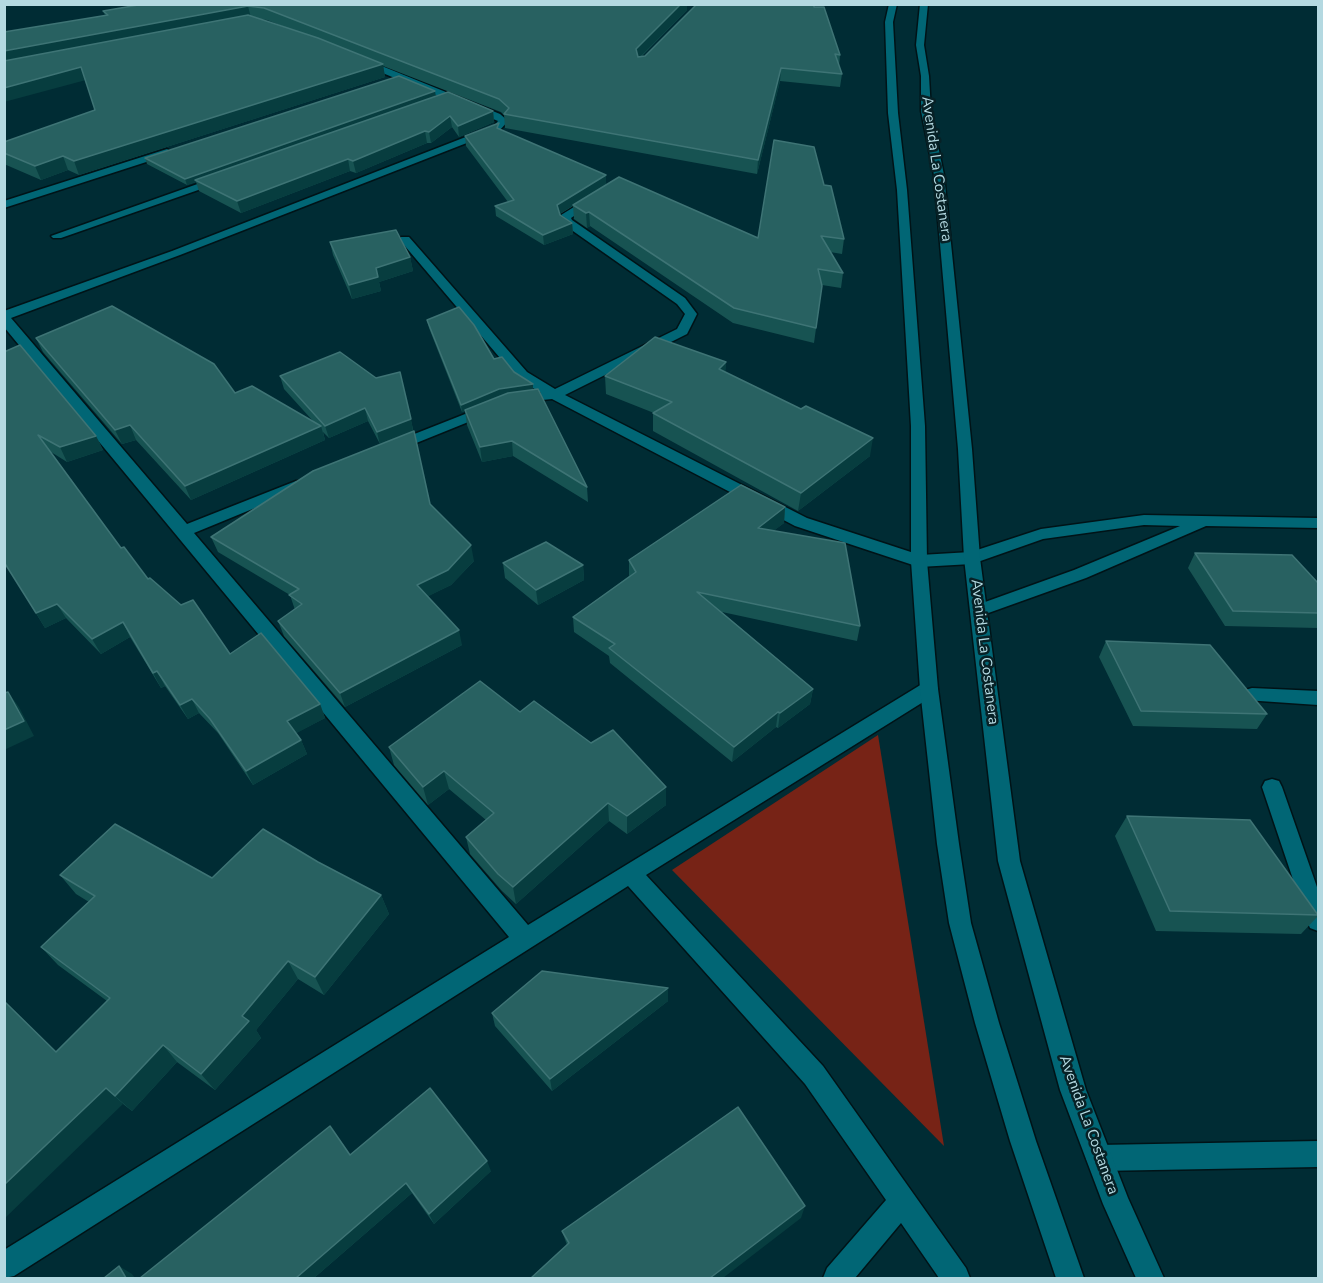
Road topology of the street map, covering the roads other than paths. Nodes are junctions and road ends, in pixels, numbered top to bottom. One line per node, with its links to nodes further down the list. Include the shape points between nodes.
1 (892, 4): 22 (street, via 889,22 893,113 918,426)
2 (924, 4): 21 (street, Avenida La Costanera, via 920,45 926,111 939,175)
3 (356, 59): 4 (street)
4 (400, 77): 5 (street); 6 (street)
5 (389, 80)
6 (450, 97): 7 (street); 14 (street, via 503,121 497,128 177,254)
7 (430, 104)
8 (174, 150): 11 (street)
9 (235, 174): 12 (street)
10 (603, 192): 15 (street, via 569,212 567,222 681,301 691,314 682,331)
11 (4, 205)
12 (57, 236)
13 (405, 239): 15 (street, via 522,375)
14 (4, 317): 20 (street)
15 (554, 394): 16 (street, via 506,402); 22 (street, via 801,522)
16 (383, 451)
17 (317, 478): 20 (street)
18 (1209, 520): 19 (street); 21 (street, via 1144,520 1041,534); 23 (street, via 1080,574)
19 (1318, 523)
20 (183, 532): 30 (street)
21 (972, 558): 22 (street); 23 (street, Avenida La Costanera)
22 (919, 561): 24 (street)
23 (980, 610): 32 (street, Avenida La Costanera, via 1009,861 1073,1090)
24 (929, 689): 28 (street); 37 (street, via 960,923 1023,1141)
25 (1252, 695): 26 (street)
26 (1318, 698)
27 (1272, 787): 29 (street)
28 (630, 873): 30 (street); 33 (street, via 814,1075)
29 (1318, 921)
30 (526, 940): 34 (street)
31 (1318, 1154): 32 (street)
32 (1099, 1158): 38 (street, Avenida La Costanera)
33 (902, 1202): 35 (street); 36 (street)
34 (4, 1266)
35 (837, 1278)
36 (956, 1278)
37 (1070, 1278)
38 (1150, 1278)

